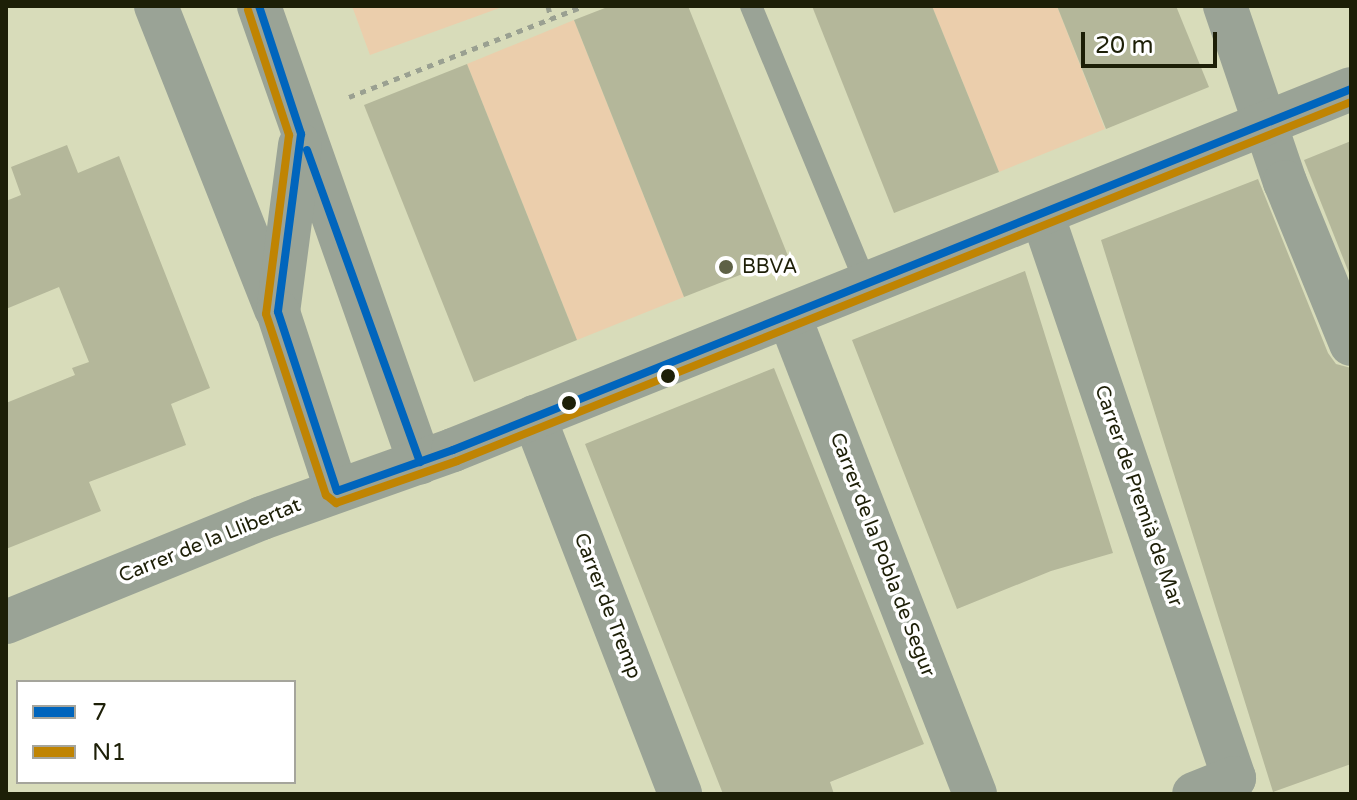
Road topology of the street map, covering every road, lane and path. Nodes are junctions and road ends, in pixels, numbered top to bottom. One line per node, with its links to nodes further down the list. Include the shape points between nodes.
1 (156, 6): 14 (street)
2 (259, 6): 11 (street)
3 (548, 6): 7 (path)
4 (584, 6): 7 (path)
5 (751, 6): 13 (lane)
6 (1225, 6): 10 (street)
7 (551, 19): 9 (path)
8 (1351, 89): 10 (street, Carrer de la Llibertat)
9 (349, 97)
10 (1266, 125): 12 (street, Carrer de la Llibertat); 16 (street)
11 (301, 134): 14 (street); 18 (street)
12 (1042, 214): 13 (street, Carrer de la Llibertat); 23 (street, Carrer de Premià de Mar, via 1234,778)
13 (866, 284): 15 (street, Carrer de la Llibertat)
14 (278, 312): 19 (street)
15 (789, 316): 17 (street, Carrer de la Llibertat); 22 (street, Carrer de la Pobla de Segur)
16 (1351, 344)
17 (534, 417): 18 (street, Carrer de la Llibertat); 21 (street, Carrer de Tremp)
18 (420, 462): 19 (street, Carrer de la Llibertat)
19 (337, 491): 20 (street, Carrer de la Llibertat)
20 (6, 622)
21 (680, 794)
22 (975, 794)
23 (1194, 794)

